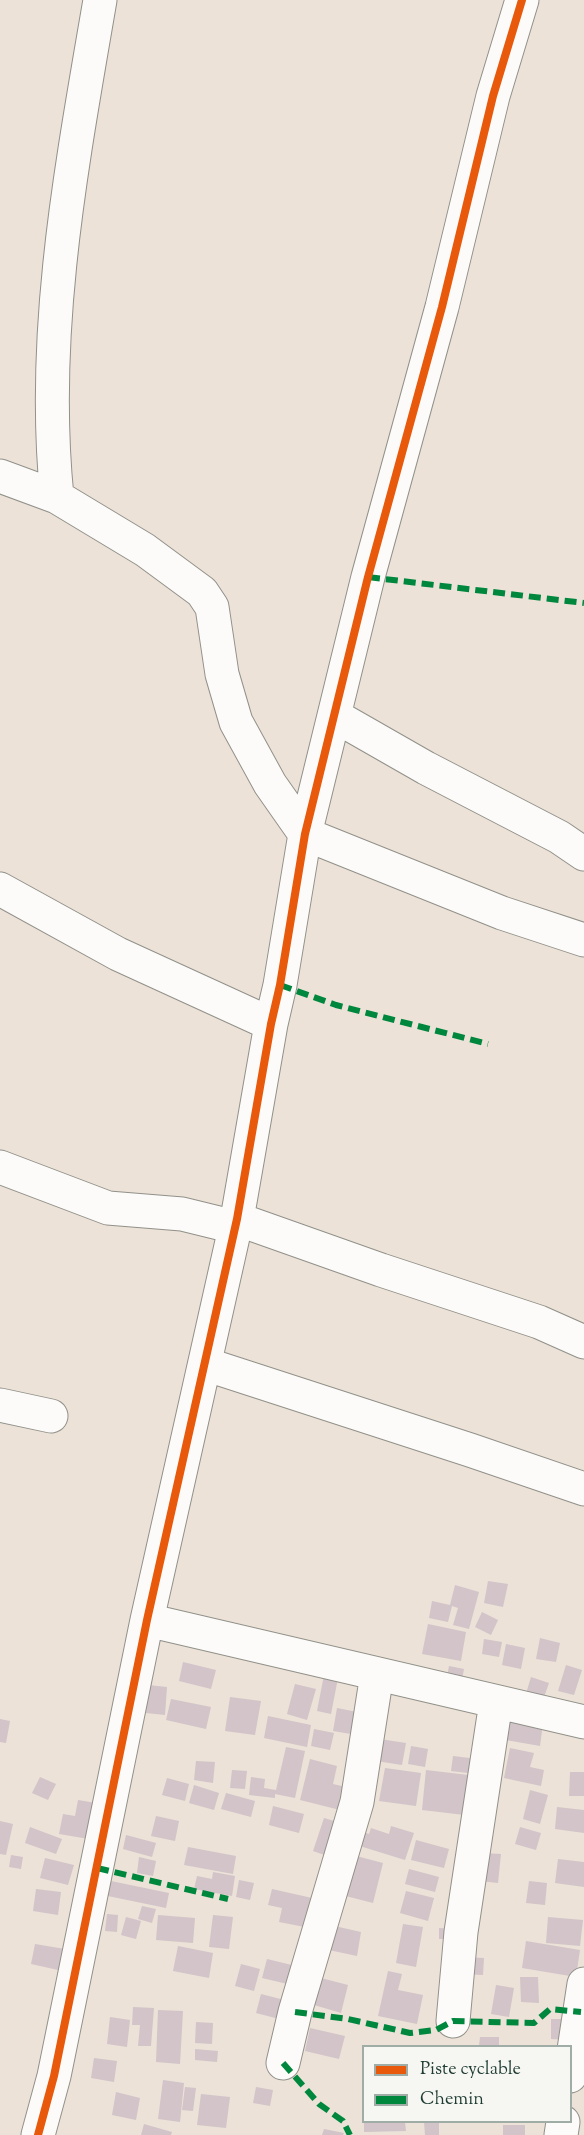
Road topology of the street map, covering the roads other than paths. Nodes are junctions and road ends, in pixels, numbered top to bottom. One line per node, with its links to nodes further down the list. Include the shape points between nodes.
1 (100, 0): 4 (street, via 58,262 52,357)
2 (522, 0): 5 (street, via 493,96)
3 (0, 476): 4 (street)
4 (57, 497): 6 (street, via 145,550 202,592 213,607 222,674 236,722 270,784)
5 (335, 716): 6 (street); 7 (street)
6 (305, 834): 9 (street, via 501,913); 10 (street)
7 (584, 854)
8 (0, 889): 10 (street, via 118,954)
9 (584, 940)
10 (271, 1024): 12 (street)
11 (0, 1167): 12 (street, via 108,1208)
12 (236, 1223): 13 (street, via 539,1322); 14 (street)
13 (584, 1342)
14 (205, 1364): 17 (street); 18 (street)
15 (0, 1405): 16 (street)
16 (51, 1416)
17 (584, 1489)
18 (147, 1620): 19 (street); 26 (street, via 54,2076)
19 (377, 1674): 20 (street); 24 (street, via 357,1802)
20 (496, 1702): 21 (street); 23 (street, via 461,1932)
21 (584, 1722)
22 (584, 1984): 25 (street)
23 (453, 2021)
24 (283, 2063)
25 (572, 2063)
26 (38, 2135)

